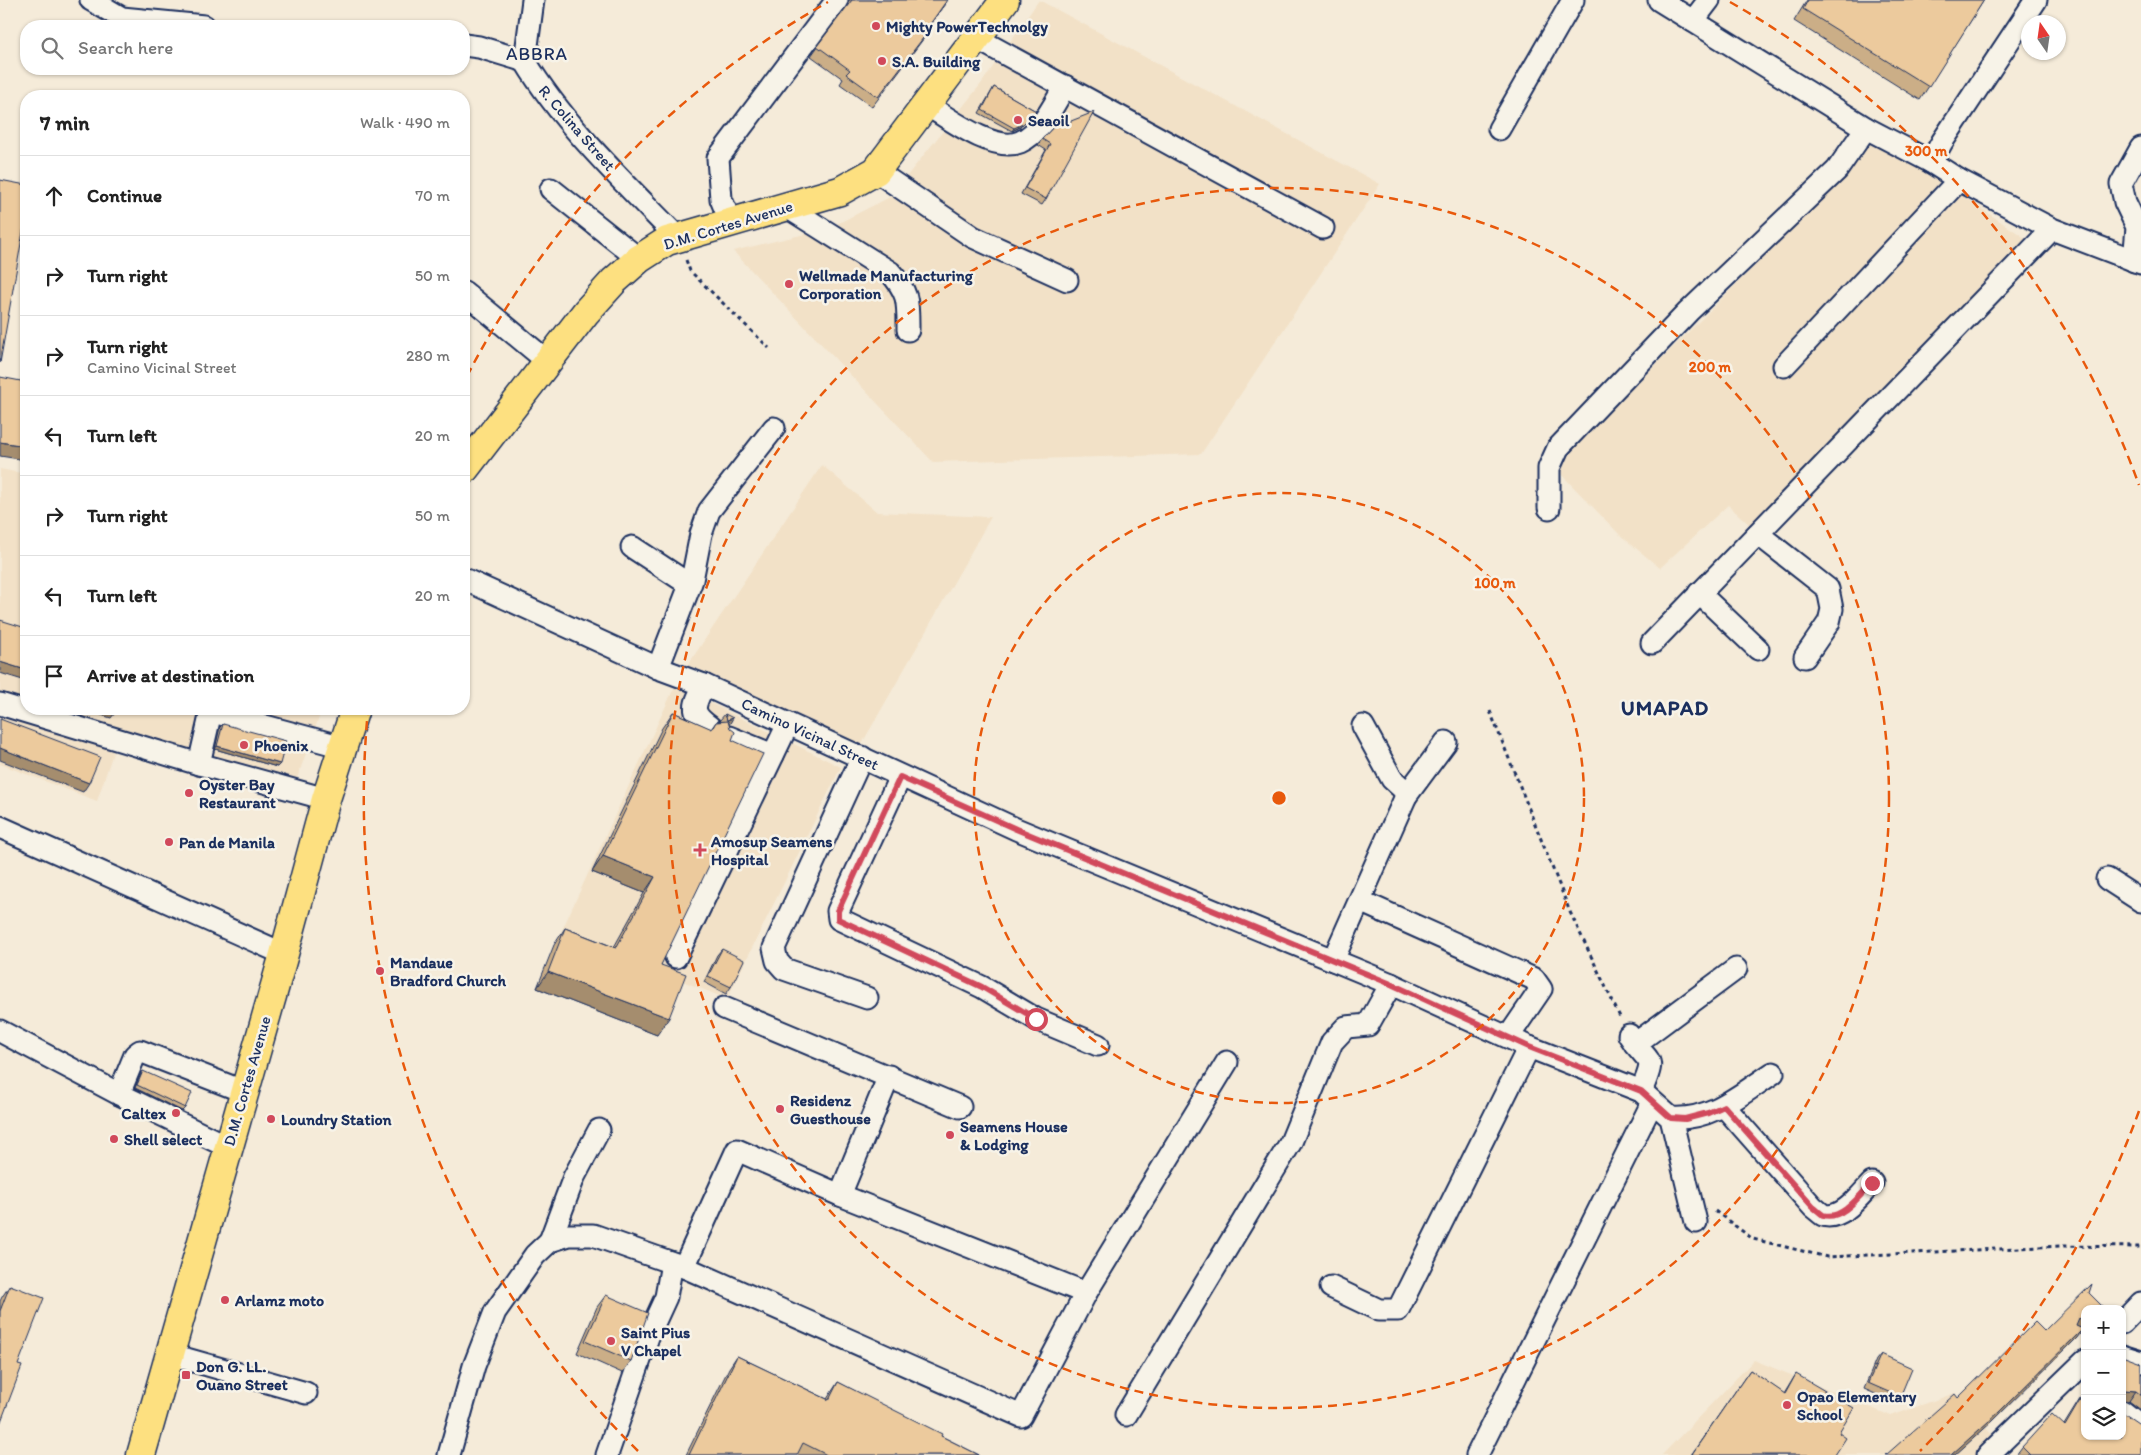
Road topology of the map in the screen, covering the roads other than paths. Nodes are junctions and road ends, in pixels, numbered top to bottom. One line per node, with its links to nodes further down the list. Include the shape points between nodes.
1 (91, 0): 9 (street, via 122,18)
2 (533, 0): 13 (street)
3 (837, 0): 24 (street, via 718,158 721,199)
4 (1573, 0): 17 (street)
5 (1659, 0): 10 (street)
6 (1709, 0): 10 (street)
7 (2036, 0): 19 (street)
8 (1002, 1): 11 (highway, D.M. Cortes Avenue)
9 (142, 20)
10 (1693, 22): 16 (street)
11 (976, 38): 14 (street); 15 (highway, D.M. Cortes Avenue)
12 (470, 46): 13 (street)
13 (525, 61): 27 (street, R. Colina Street, via 542,90 567,119)
14 (1065, 86): 15 (street, via 1031,134 1020,142 1004,145 970,132); 25 (street)
15 (927, 105): 20 (highway, D.M. Cortes Avenue)
16 (1866, 128): 19 (street); 37 (street, via 1837,170 1688,312 1558,448 1549,468)
17 (1499, 129)
18 (2141, 148): 29 (street, via 2121,184 2125,202 2137,227)
19 (1931, 162): 21 (street)
20 (876, 171): 23 (highway, D.M. Cortes Avenue, via 840,191); 30 (street, via 973,237)
21 (1959, 180): 26 (street); 34 (street)
22 (551, 189): 28 (street)
23 (787, 207): 24 (highway, D.M. Cortes Avenue); 32 (street, via 890,272 907,295)
24 (731, 223): 27 (highway, D.M. Cortes Avenue)
25 (1324, 228)
26 (2052, 229): 29 (street); 38 (street)
27 (678, 238): 28 (highway, D.M. Cortes Avenue, via 656,247)
28 (639, 259): 33 (highway, D.M. Cortes Avenue, via 586,312)
29 (2137, 262)
30 (1067, 280)
31 (470, 297): 33 (street)
32 (908, 330)
33 (547, 361): 36 (highway, D.M. Cortes Avenue)
34 (1784, 366)
35 (774, 428): 41 (street, via 709,511)
36 (470, 462)
37 (1549, 508)
38 (1758, 534): 42 (street); 45 (street, via 1828,589 1832,609 1829,622)
39 (632, 547): 41 (street)
40 (470, 582): 46 (street, Camino Vicinal Street)
41 (690, 586): 46 (street)
42 (1699, 593): 43 (street); 44 (street)
43 (1652, 643)
44 (1758, 649)
45 (1805, 657)
46 (658, 668): 47 (street, Camino Vicinal Street)
47 (704, 685): 54 (street, Camino Vicinal Street); 56 (street, via 694,711)
48 (0, 704): 49 (street)
49 (20, 710)
50 (36, 715): 62 (street)
51 (212, 715): 62 (street)
52 (224, 715): 59 (street)
53 (353, 715): 59 (highway, D.M. Cortes Avenue)
54 (788, 724): 60 (street); 61 (street, Camino Vicinal Street)
55 (1363, 726): 64 (street, via 1392,779)
56 (710, 727)
57 (729, 737): 60 (street)
58 (1446, 742): 64 (street)
59 (343, 747): 65 (highway, D.M. Cortes Avenue)
60 (773, 755): 71 (street)
61 (862, 757): 63 (street, Camino Vicinal Street); 75 (street, via 774,948 777,961 784,969)
62 (199, 764): 65 (street)
63 (900, 777): 72 (street, Camino Vicinal Street, via 1016,829); 79 (street, via 838,911 838,919 982,987 1036,1019)
64 (1406, 796): 69 (street)
65 (326, 799): 70 (highway, D.M. Cortes Avenue)
66 (0, 827): 70 (street)
67 (2106, 879): 68 (street)
68 (2141, 900)
69 (1360, 902): 72 (street); 78 (street, via 1534,979 1541,989)
70 (284, 954): 84 (highway, D.M. Cortes Avenue)
71 (676, 957)
72 (1333, 960): 74 (street, Camino Vicinal Street)
73 (1736, 969): 86 (street, via 1632,1040 1650,1060)
74 (1391, 984): 78 (street, Camino Vicinal Street); 107 (street, via 1368,1025 1346,1027 1332,1042 1291,1142)
75 (866, 998)
76 (724, 1008): 83 (street)
77 (0, 1032): 85 (street)
78 (1509, 1036): 80 (street, Camino Vicinal Street)
79 (1098, 1045)
80 (1529, 1047): 86 (street, Camino Vicinal Street); 97 (street, via 1398,1310 1379,1310)
81 (1226, 1062): 98 (street)
82 (1773, 1072): 88 (street)
83 (889, 1076): 87 (street); 93 (street)
84 (245, 1092): 85 (street, via 140,1051 135,1055); 91 (highway, D.M. Cortes Avenue)
85 (119, 1094): 91 (street)
86 (1646, 1097): 89 (street, Camino Vicinal Street); 112 (street)
87 (960, 1106)
88 (1724, 1106): 89 (street, via 1685,1119); 92 (street, via 1823,1215 1847,1208)
89 (1671, 1118): 94 (street)
90 (599, 1130): 95 (street, via 574,1177)
91 (228, 1147): 101 (highway, D.M. Cortes Avenue)
92 (1872, 1183)
93 (840, 1195): 96 (street, via 736,1150); 98 (street)
94 (1696, 1222)
95 (550, 1241): 96 (street, via 569,1235 593,1235); 110 (street, via 535,1255 495,1312 474,1366)
96 (678, 1265): 98 (street, via 1021,1416); 111 (street, via 649,1334)
97 (1331, 1287)
98 (1086, 1293)
99 (2141, 1303): 100 (street)
100 (2126, 1319)
101 (169, 1354): 105 (street); 109 (highway, D.M. Cortes Avenue)
102 (2126, 1357): 103 (street)
103 (2141, 1362)
104 (2081, 1369): 113 (street)
105 (306, 1393)
106 (2126, 1414): 108 (street)
107 (1126, 1415)
108 (2141, 1426)
109 (141, 1455)
110 (449, 1455)
111 (607, 1455)
112 (1477, 1455)
113 (1988, 1455)

